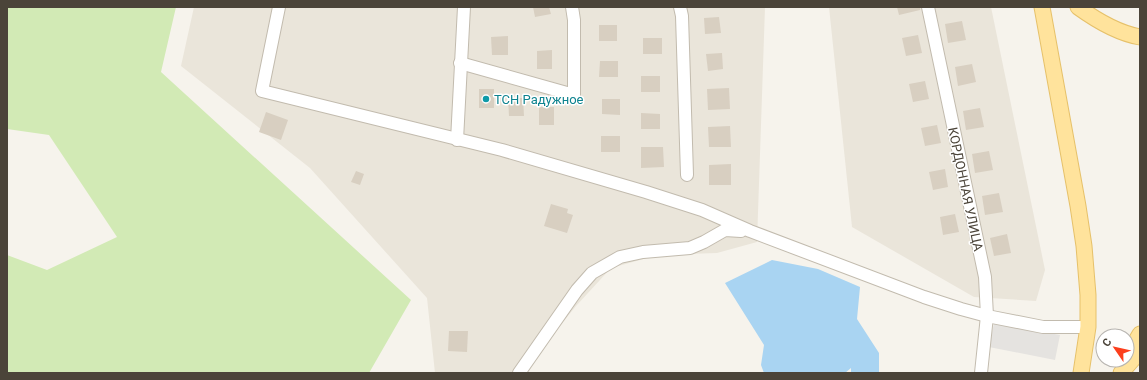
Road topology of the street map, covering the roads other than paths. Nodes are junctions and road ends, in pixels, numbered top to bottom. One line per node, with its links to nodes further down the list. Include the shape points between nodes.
1 (279, 7): 10 (street, via 262,91)
2 (464, 7): 9 (street)
3 (572, 7): 9 (street, via 574,95)
4 (680, 7): 11 (street)
5 (928, 7): 13 (street, КОРДОННАЯ УЛИЦА, via 985,277)
6 (1042, 7): 14 (main road, via 1084,246)
7 (1078, 7): 8 (main road, via 1118,31)
8 (1140, 37)
9 (460, 63): 10 (street)
10 (457, 140): 12 (street, via 502,150 646,192 702,210)
11 (687, 175)
12 (750, 231): 13 (street, via 924,298); 16 (street, via 725,230 690,248 643,252 620,257 592,273 577,290)
13 (987, 316): 14 (street, via 1043,327); 17 (street, КОРДОННАЯ УЛИЦА)
14 (1088, 327): 18 (main road)
15 (1140, 351): 19 (main road)
16 (519, 373)
17 (981, 373)
18 (1082, 373)
19 (1121, 373)

